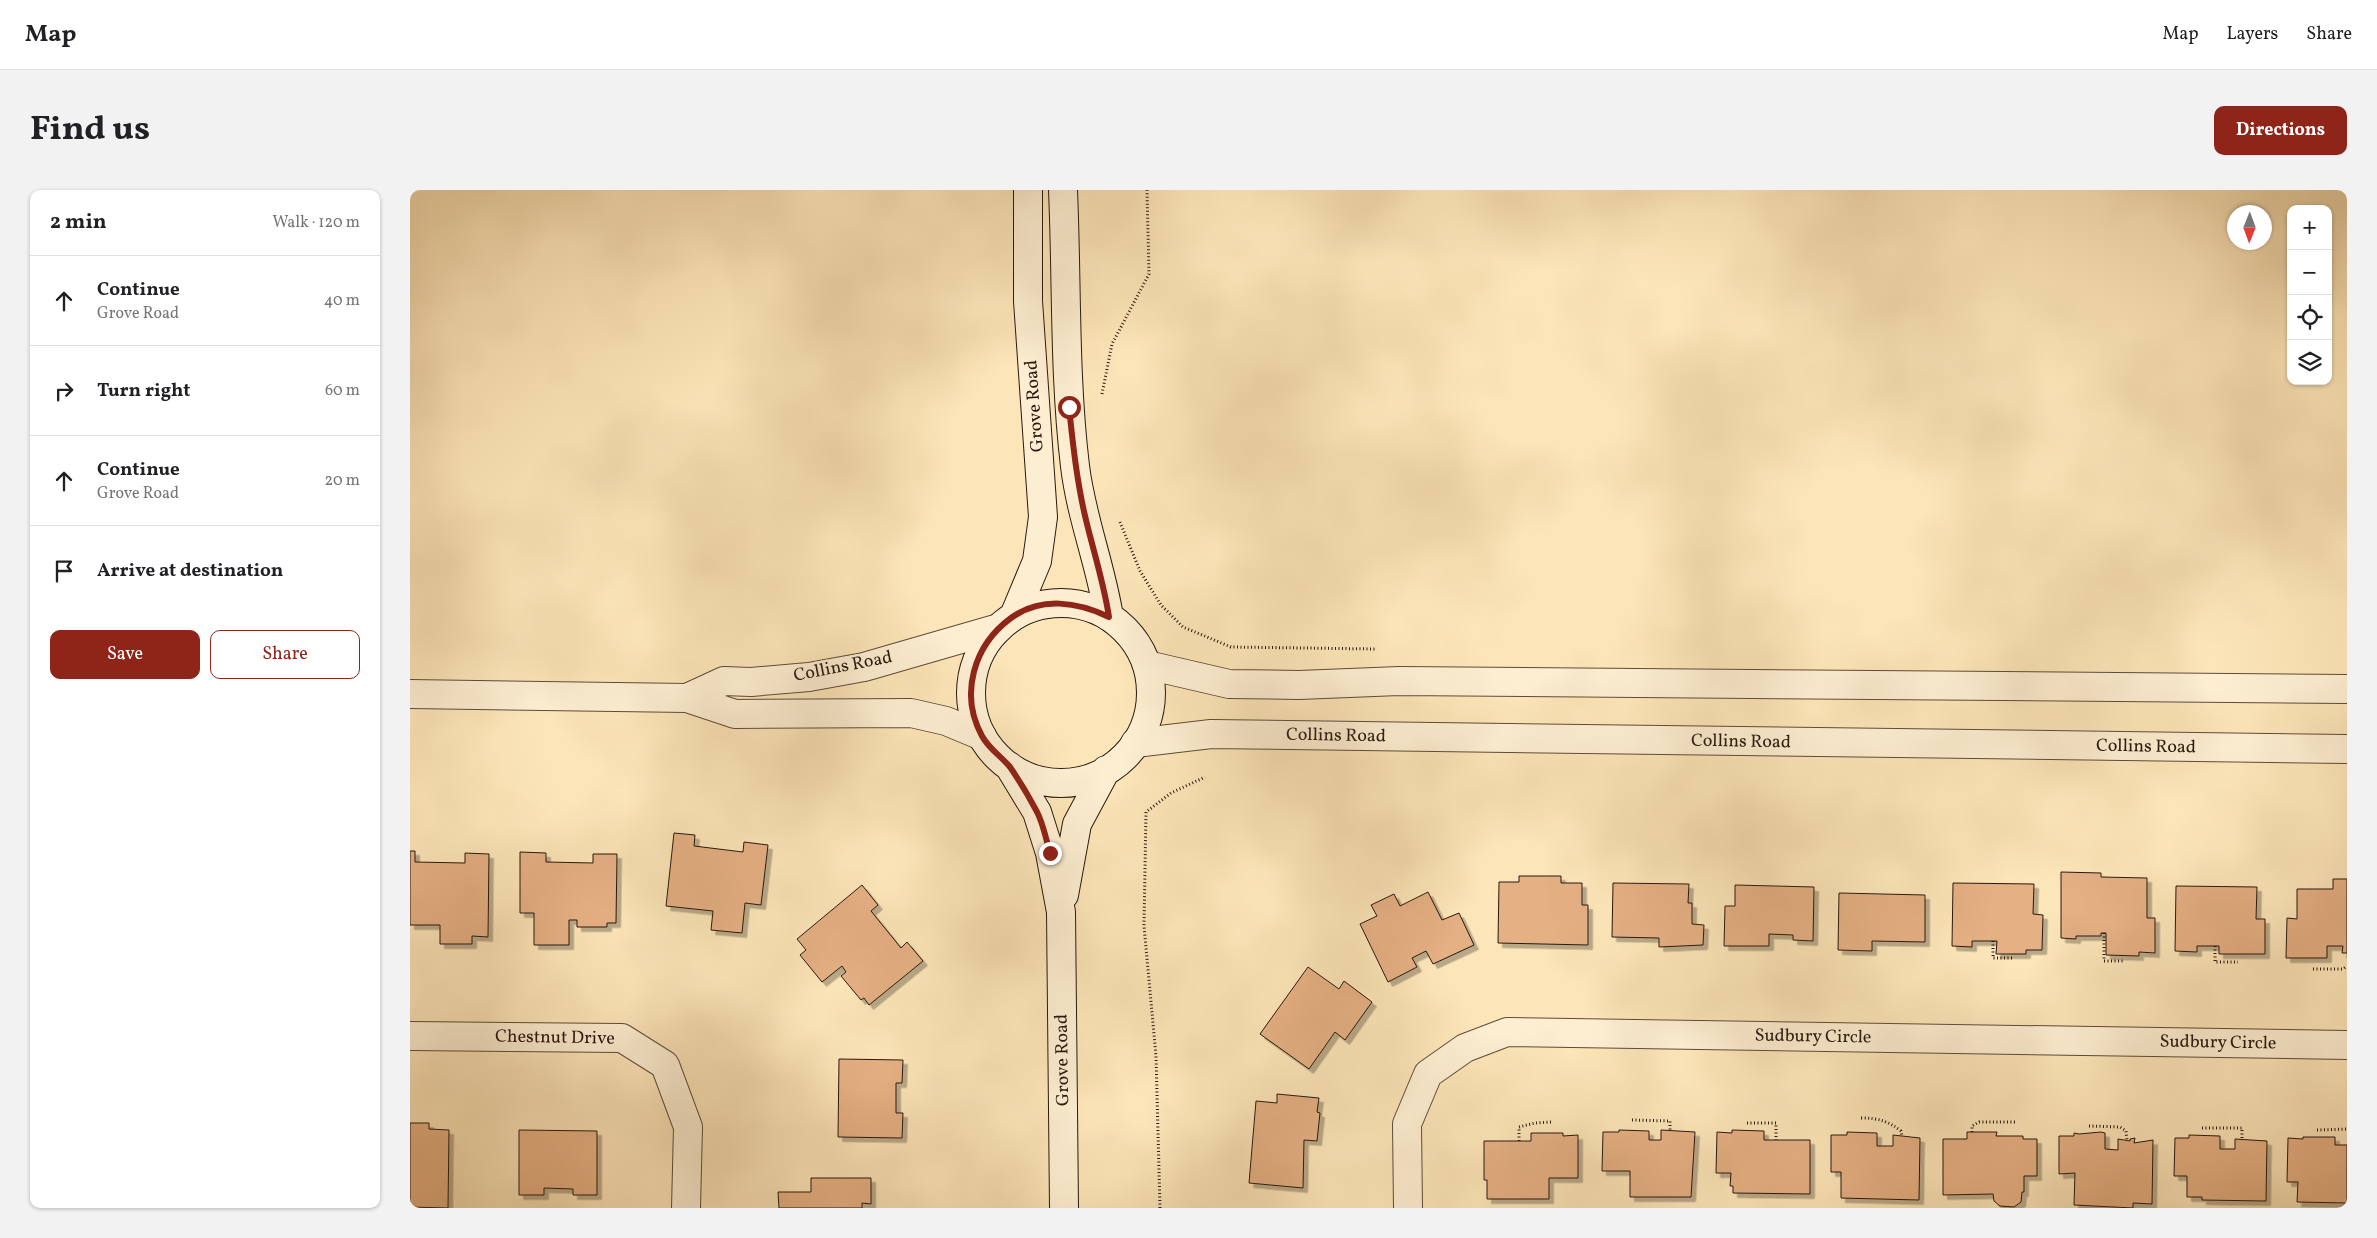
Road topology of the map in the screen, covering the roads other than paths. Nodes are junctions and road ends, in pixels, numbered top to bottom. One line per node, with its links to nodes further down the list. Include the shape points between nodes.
1 (1028, 190): 4 (street, Grove Road, via 1028,302 1043,518 1037,561)
2 (1063, 190): 3 (street, Grove Road, via 1069,407 1075,468)
3 (1109, 617): 4 (street, Collins Road, via 1091,608 1051,604 1032,608); 5 (street, Collins Road, via 1125,630)
4 (1006, 622): 8 (street, Collins Road, via 864,667 809,677 724,681); 9 (street, via 986,643 972,679 974,718)
5 (1147, 665): 6 (street, via 1229,684 1408,681); 10 (street, via 1150,706 1145,725)
6 (2347, 689)
7 (410, 694): 8 (street, Collins Road)
8 (686, 698): 9 (street, Collins Road, via 735,714 911,713 946,721)
9 (982, 736): 12 (street)
10 (1135, 743): 11 (street, Collins Road, via 1211,734); 13 (street)
11 (2347, 749)
12 (1009, 766): 13 (street, via 1027,776 1067,782 1087,779); 14 (street, Grove Road, via 1037,812 1050,853)
13 (1106, 770): 14 (street, Grove Road, via 1077,824)
14 (1061, 912): 18 (street, Grove Road)
15 (410, 1036): 17 (street, Chestnut Drive, via 622,1038 665,1065 688,1127)
16 (2347, 1045): 19 (street, Sudbury Circle, via 1507,1032 1465,1048 1428,1074 1407,1124)
17 (686, 1208)
18 (1064, 1208)
19 (1408, 1208)

